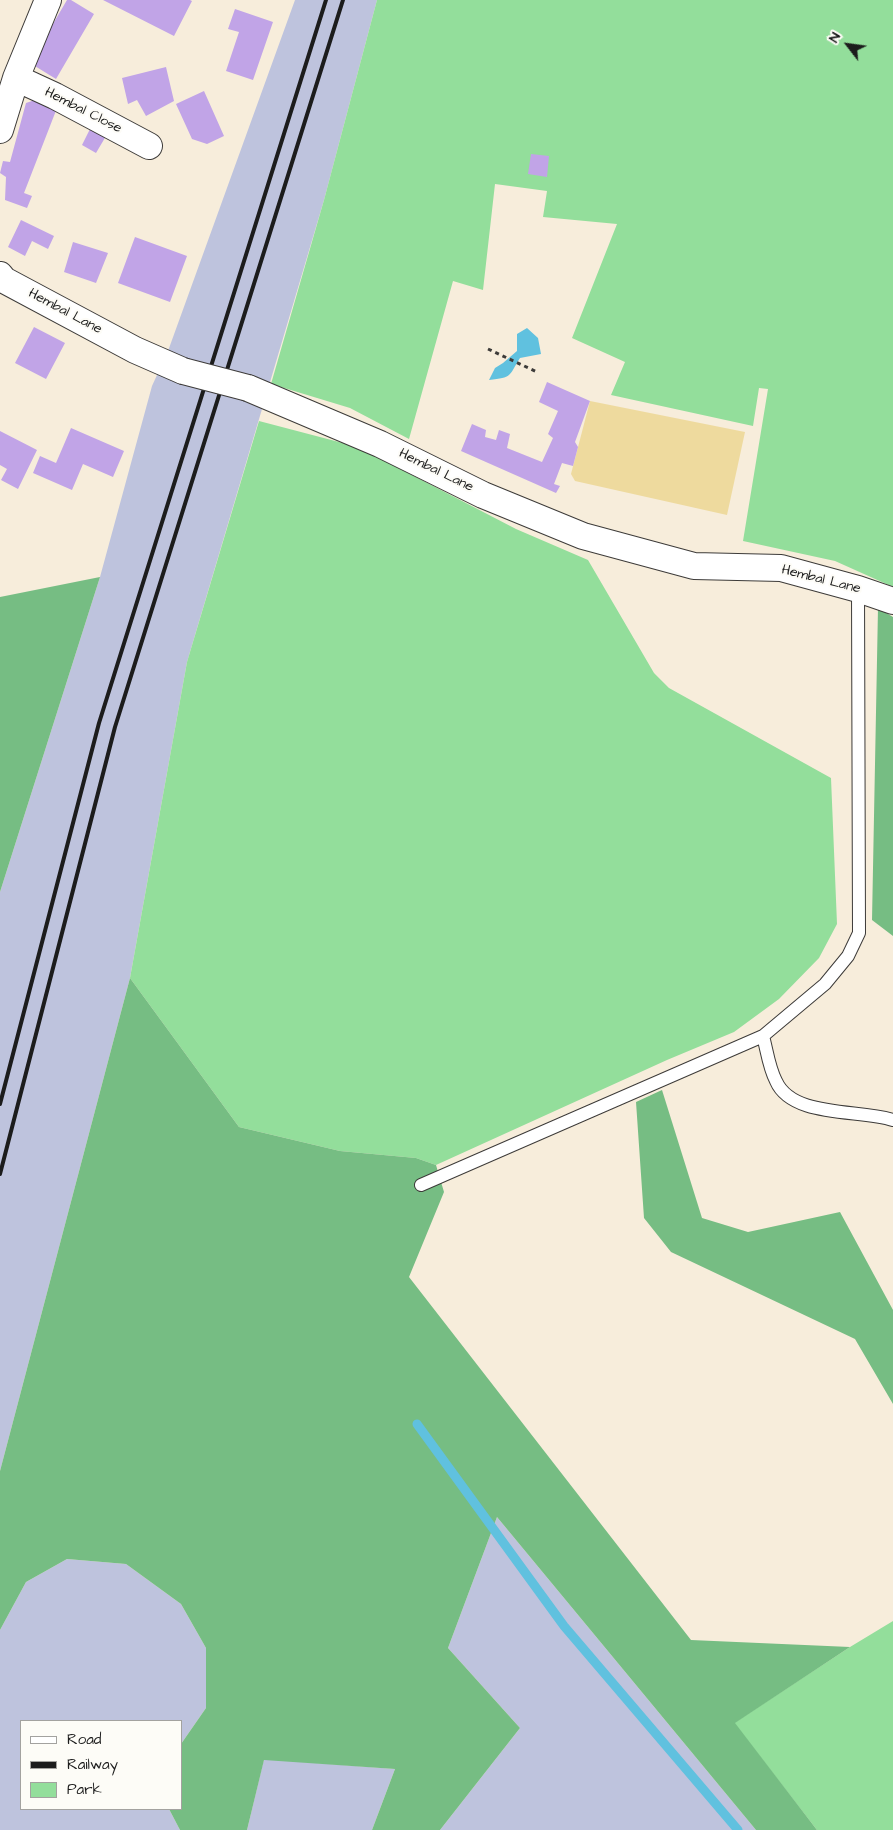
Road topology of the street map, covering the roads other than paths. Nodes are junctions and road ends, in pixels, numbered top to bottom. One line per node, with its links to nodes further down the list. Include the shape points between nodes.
1 (48, 0): 2 (street)
2 (16, 78): 3 (street); 4 (street, Hembal Close)
3 (0, 130)
4 (149, 146)
5 (0, 275): 6 (street, Hembal Lane, bridge, via 135,350 183,371 248,388 583,536 694,566 782,568)
6 (858, 589): 7 (street, Hembal Lane); 8 (lane, via 860,933 848,956 825,984)
7 (893, 601)
8 (762, 1036): 9 (lane, via 776,1082 789,1099 806,1106); 10 (lane)
9 (893, 1120)
10 (421, 1185)

